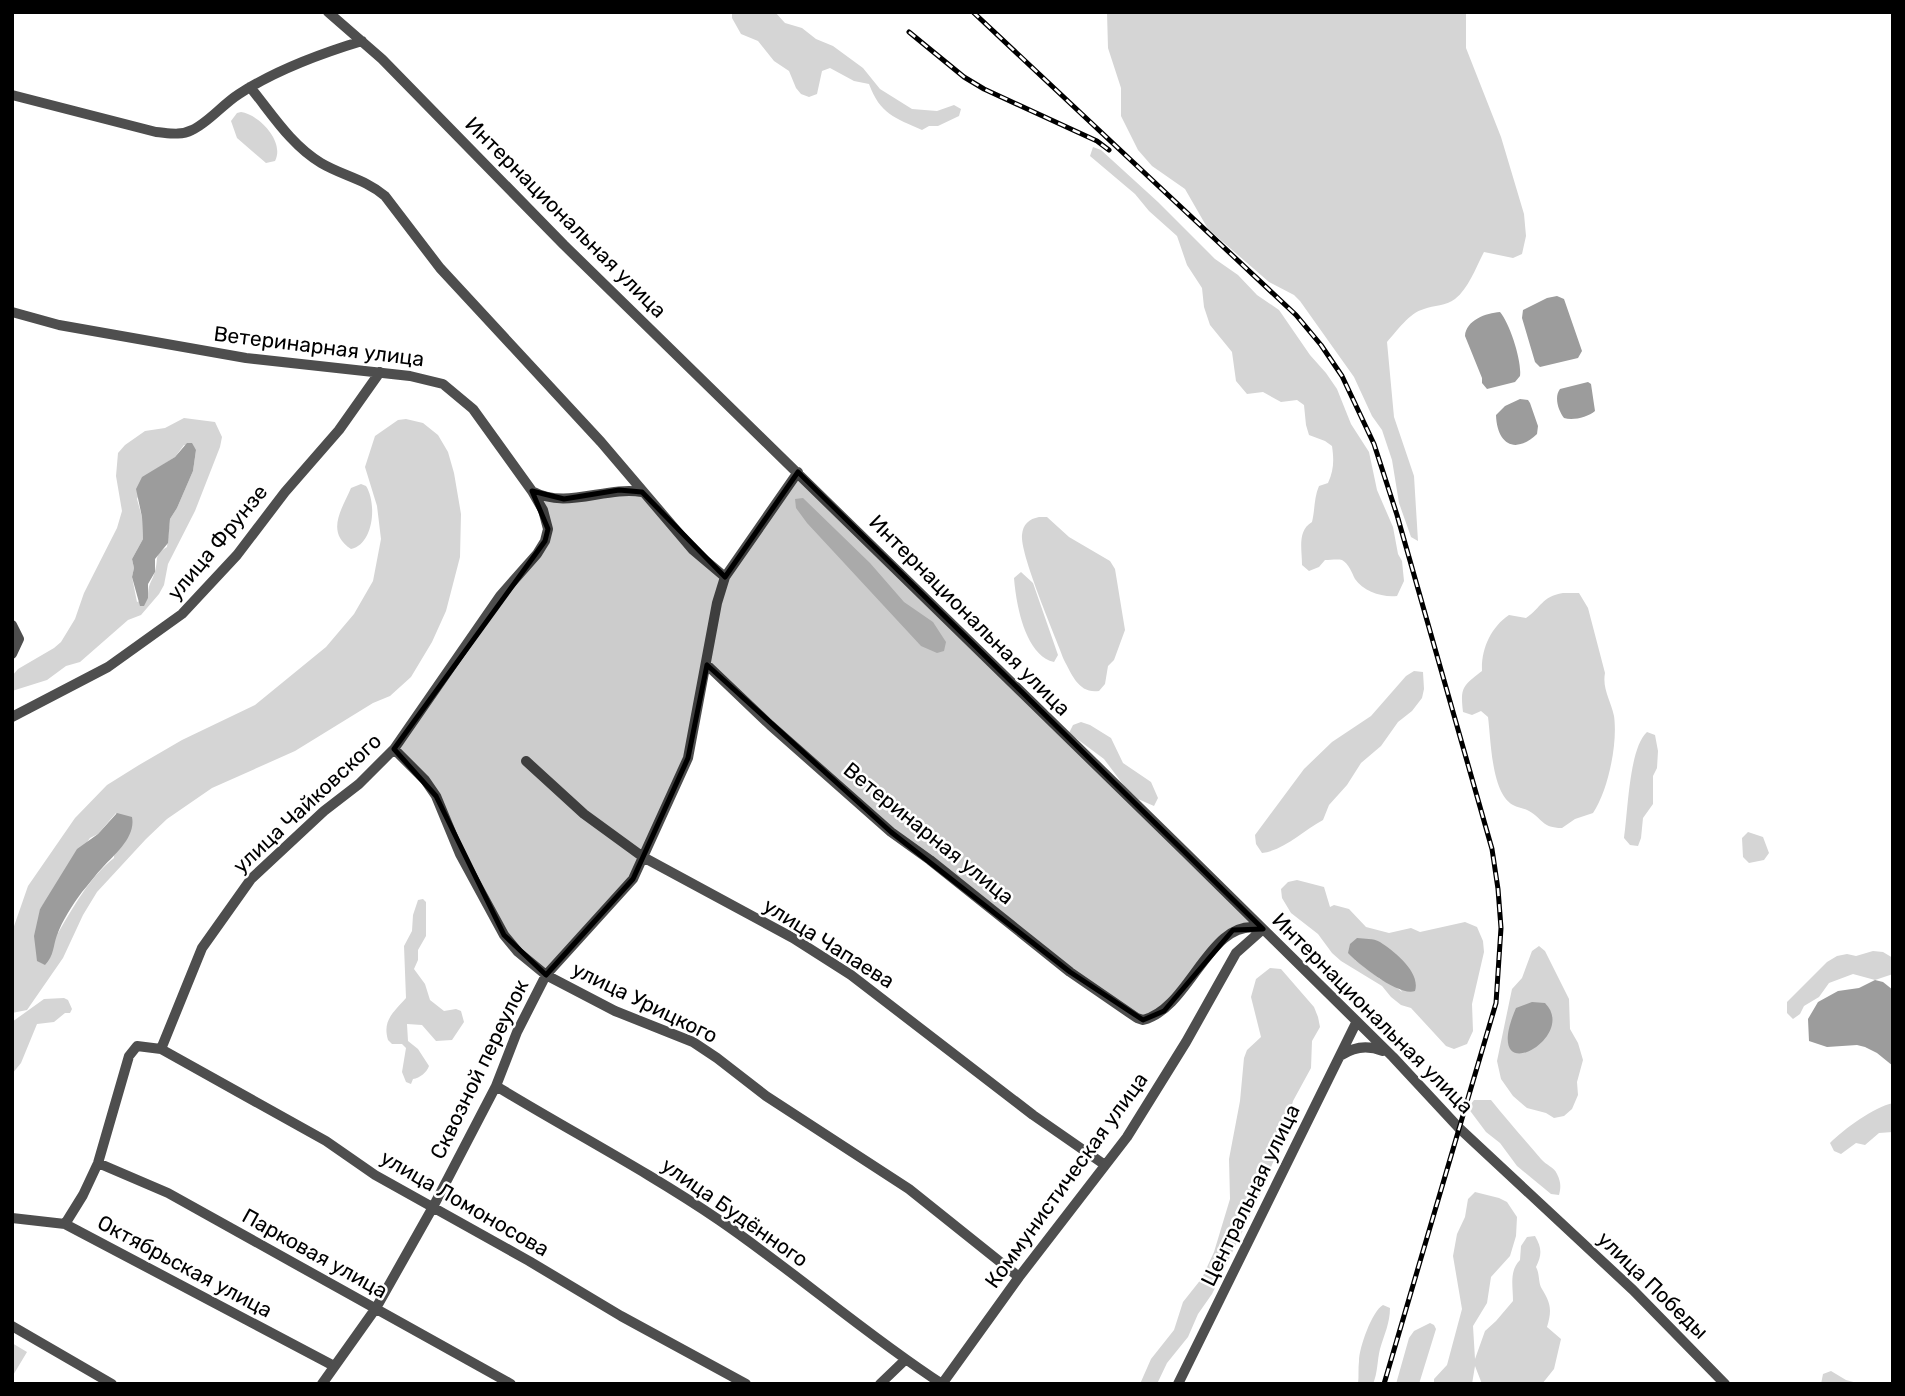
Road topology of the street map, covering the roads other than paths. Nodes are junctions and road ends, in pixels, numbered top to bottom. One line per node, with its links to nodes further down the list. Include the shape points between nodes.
1 (328, 12): 2 (street, Интернациональная улица)
2 (362, 41): 3 (street, via 317,55); 7 (street, Интернациональная улица)
3 (250, 86): 4 (street, via 195,130 180,135); 9 (street, via 289,137 312,157 373,186 384,196 440,268)
4 (12, 96)
5 (12, 312): 6 (street, Ветеринарная улица, via 59,326 246,358)
6 (380, 372): 8 (street, Ветеринарная улица, via 429,379 459,396); 15 (street, улица Фрунзе, via 237,555 182,614 108,667)
7 (798, 472): 11 (street, Сквозной переулок); 19 (street, Интернациональная улица)
8 (532, 491): 9 (street, via 553,499 619,490); 10 (street, Ветеринарная улица)
9 (642, 492): 11 (street, via 693,550)
10 (548, 529): 16 (street, улица Чайковского, via 537,554 500,596)
11 (725, 577): 14 (street, Сквозной переулок)
12 (12, 625): 13 (street, via 19,639)
13 (12, 654)
14 (707, 665): 18 (street, Сквозной переулок, via 688,758); 19 (street, Ветеринарная улица, via 891,832 1070,972 1137,1018 1164,1011 1233,930)
15 (12, 718)
16 (394, 749): 20 (street, улица Урицкого, via 436,796 460,854 504,936); 22 (street, улица Чайковского, via 251,878 202,948)
17 (526, 761): 18 (street, улица Чапаева, via 584,814)
18 (643, 857): 20 (street, Сквозной переулок, via 634,879); 27 (street, улица Чапаева, via 793,938 851,975)
19 (1263, 929): 21 (street, Интернациональная улица); 27 (street, Коммунистическая улица, via 1236,953 1161,1084)
20 (546, 975): 25 (street, Сквозной переулок); 32 (street, улица Урицкого, via 615,1011 693,1042 766,1096 909,1189)
21 (1356, 1023): 23 (street, Интернациональная улица); 24 (street, Центральная улица)
22 (161, 1049): 26 (street, via 137,1046 129,1056); 28 (street, улица Ломоносова)
23 (1393, 1057): 24 (street, via 1362,1047); 29 (street, Интернациональная улица, via 1459,1128)
24 (1340, 1058): 43 (street, Центральная улица)
25 (496, 1086): 28 (street, Сквозной переулок); 35 (street, улица Будённого, via 721,1221)
26 (98, 1163): 31 (street); 33 (street, Парковая улица, via 168,1192)
27 (1105, 1166): 32 (street, Коммунистическая улица)
28 (433, 1207): 33 (street, Сквозной переулок); 40 (street, улица Ломоносова)
29 (1552, 1215): 44 (street, улица Победы)
30 (12, 1219): 31 (street, Октябрьская улица)
31 (65, 1224): 36 (street, Октябрьская улица)
32 (1019, 1277): 42 (street, Коммунистическая улица)
33 (376, 1308): 36 (street, Сквозной переулок); 39 (street, Парковая улица)
34 (12, 1326): 37 (street)
35 (905, 1360): 41 (street); 42 (street, улица Будённого)
36 (334, 1366): 38 (street, Сквозной переулок)
37 (112, 1384)
38 (323, 1384)
39 (510, 1384)
40 (746, 1384)
41 (880, 1384)
42 (942, 1384)
43 (1178, 1384)
44 (1725, 1384)

